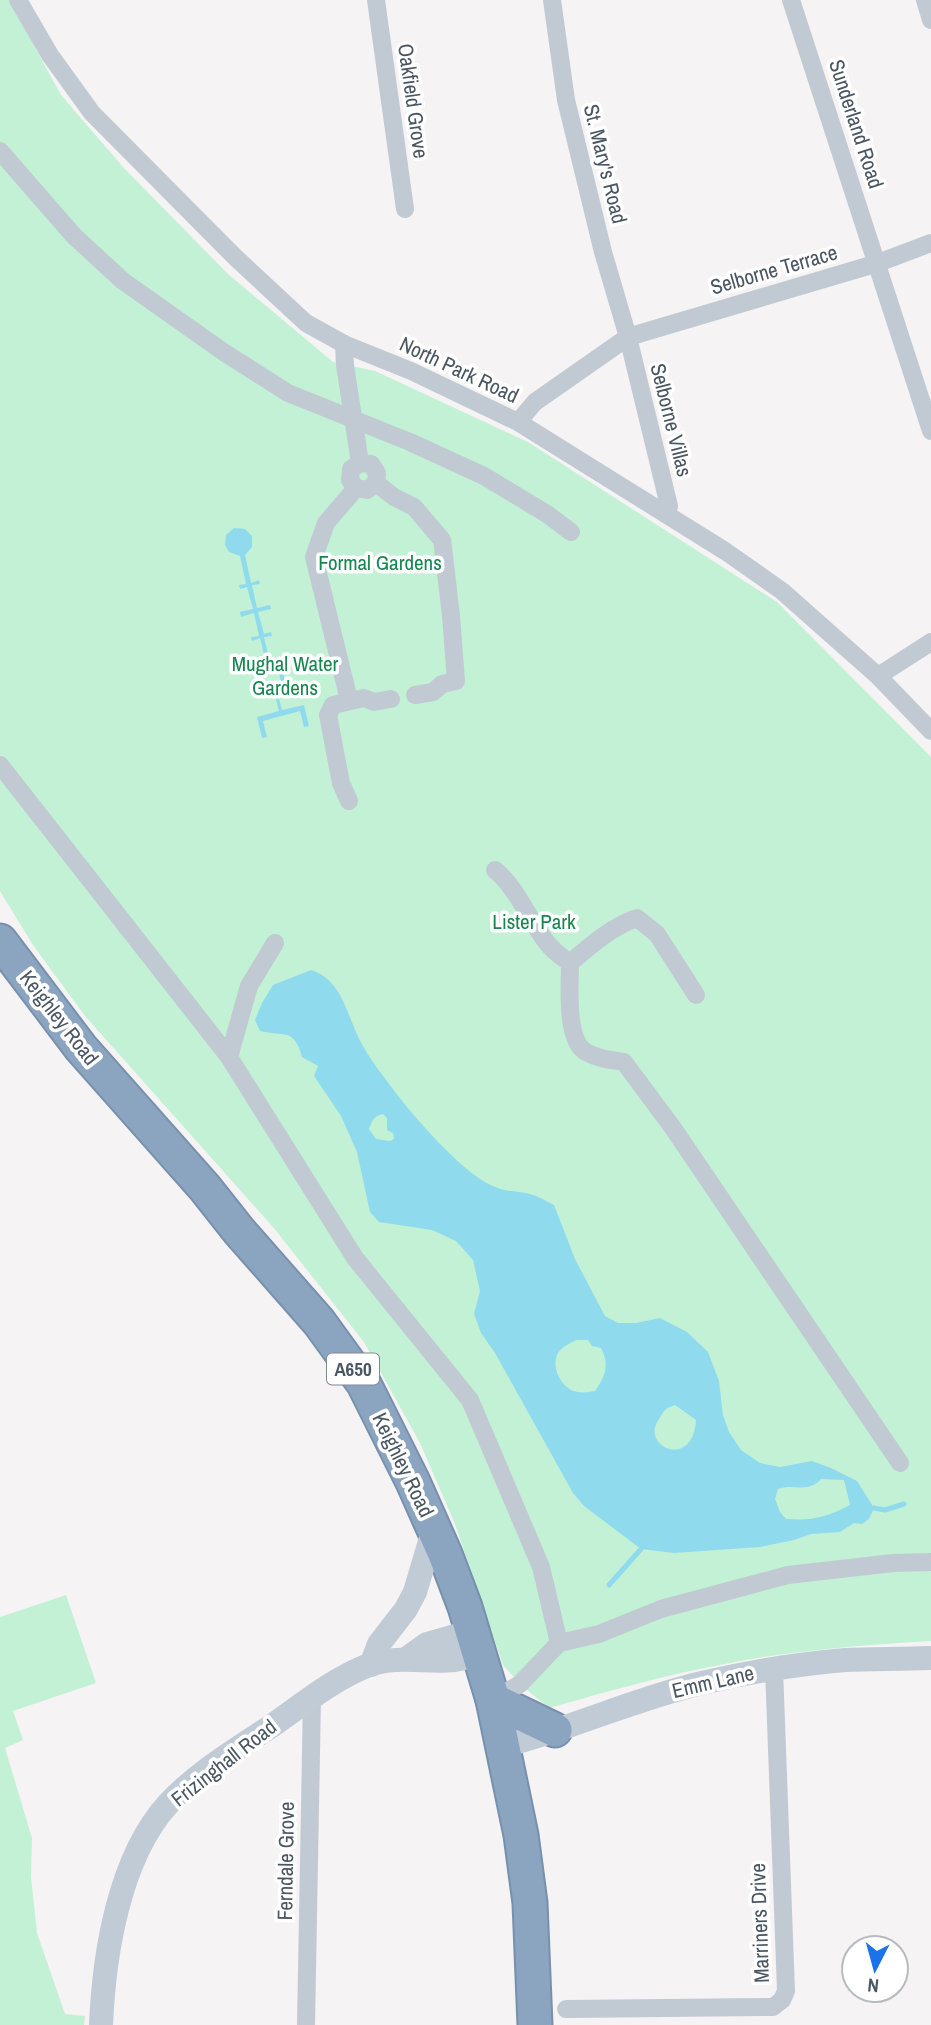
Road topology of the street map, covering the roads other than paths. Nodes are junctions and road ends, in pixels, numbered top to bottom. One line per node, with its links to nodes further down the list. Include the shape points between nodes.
1 (18, 0): 12 (street, North Park Road, via 92,113 306,323)
2 (376, 0): 8 (street, Oakfield Grove)
3 (552, 0): 11 (street, St. Mary's Road, via 566,100)
4 (791, 0): 10 (street, Sunderland Road)
5 (925, 0): 6 (street)
6 (931, 20)
7 (0, 151): 13 (street, via 74,236 123,281 288,393)
8 (405, 209)
9 (931, 243): 10 (street, Selborne Terrace)
10 (878, 263): 11 (street, Selborne Terrace); 15 (street, Sunderland Road)
11 (628, 337): 14 (street, Selborne Terrace, via 535,402); 19 (street, Selborne Villas, via 669,506)
12 (344, 344): 13 (street); 14 (street, North Park Road, via 411,370)
13 (353, 420): 16 (street); 20 (street, via 484,476)
14 (518, 422): 19 (street, North Park Road)
15 (931, 431)
16 (360, 463): 17 (street, via 375,468); 18 (street, via 350,474)
17 (376, 483): 18 (street, via 367,490); 23 (street, via 414,507 442,540 456,681)
18 (356, 488): 25 (street, via 326,523 314,556)
19 (667, 515): 22 (street, North Park Road, via 782,591)
20 (571, 532)
21 (931, 642): 22 (street)
22 (878, 677): 26 (street, North Park Road)
23 (415, 695)
24 (391, 699): 25 (street)
25 (349, 700): 28 (street, via 333,705 328,715 341,783)
26 (931, 731)
27 (0, 765): 34 (street)
28 (349, 801)
29 (495, 870): 32 (street, via 546,942)
30 (0, 941): 36 (highway, Keighley Road / A650, via 81,1048 319,1322 364,1384)
31 (275, 943): 34 (street, via 249,986)
32 (570, 963): 33 (street, via 613,929 637,918 657,934); 35 (street, via 572,1033 583,1051 624,1062)
33 (695, 995)
34 (229, 1057): 39 (street, via 355,1258 470,1400 541,1567)
35 (900, 1463)
36 (434, 1528): 38 (highway, Keighley Road / A650); 41 (street, via 415,1592 379,1644)
37 (931, 1562): 39 (street, via 788,1575 661,1609 599,1634)
38 (477, 1643): 41 (street, Frizinghall Road, via 453,1660 406,1659); 44 (highway, Keighley Road / A650)
39 (559, 1643): 44 (street, via 520,1684)
40 (931, 1658): 42 (street, Emm Lane)
41 (371, 1665): 43 (street, Frizinghall Road)
42 (774, 1668): 45 (street, Emm Lane, via 701,1683); 47 (street, Marriners Drive, via 786,1991 782,2000 773,2007)
43 (312, 1698): 48 (street, Frizinghall Road, via 195,1780 167,1805 147,1834 118,1906); 49 (street, Ferndale Grove)
44 (493, 1700): 45 (highway); 46 (highway, Keighley Road / A650)
45 (555, 1730): 46 (street, Emm Lane)
46 (503, 1746): 50 (highway, Keighley Road / A650, via 530,1903)
47 (566, 2008)
48 (101, 2025)
49 (306, 2025)
50 (535, 2025)

